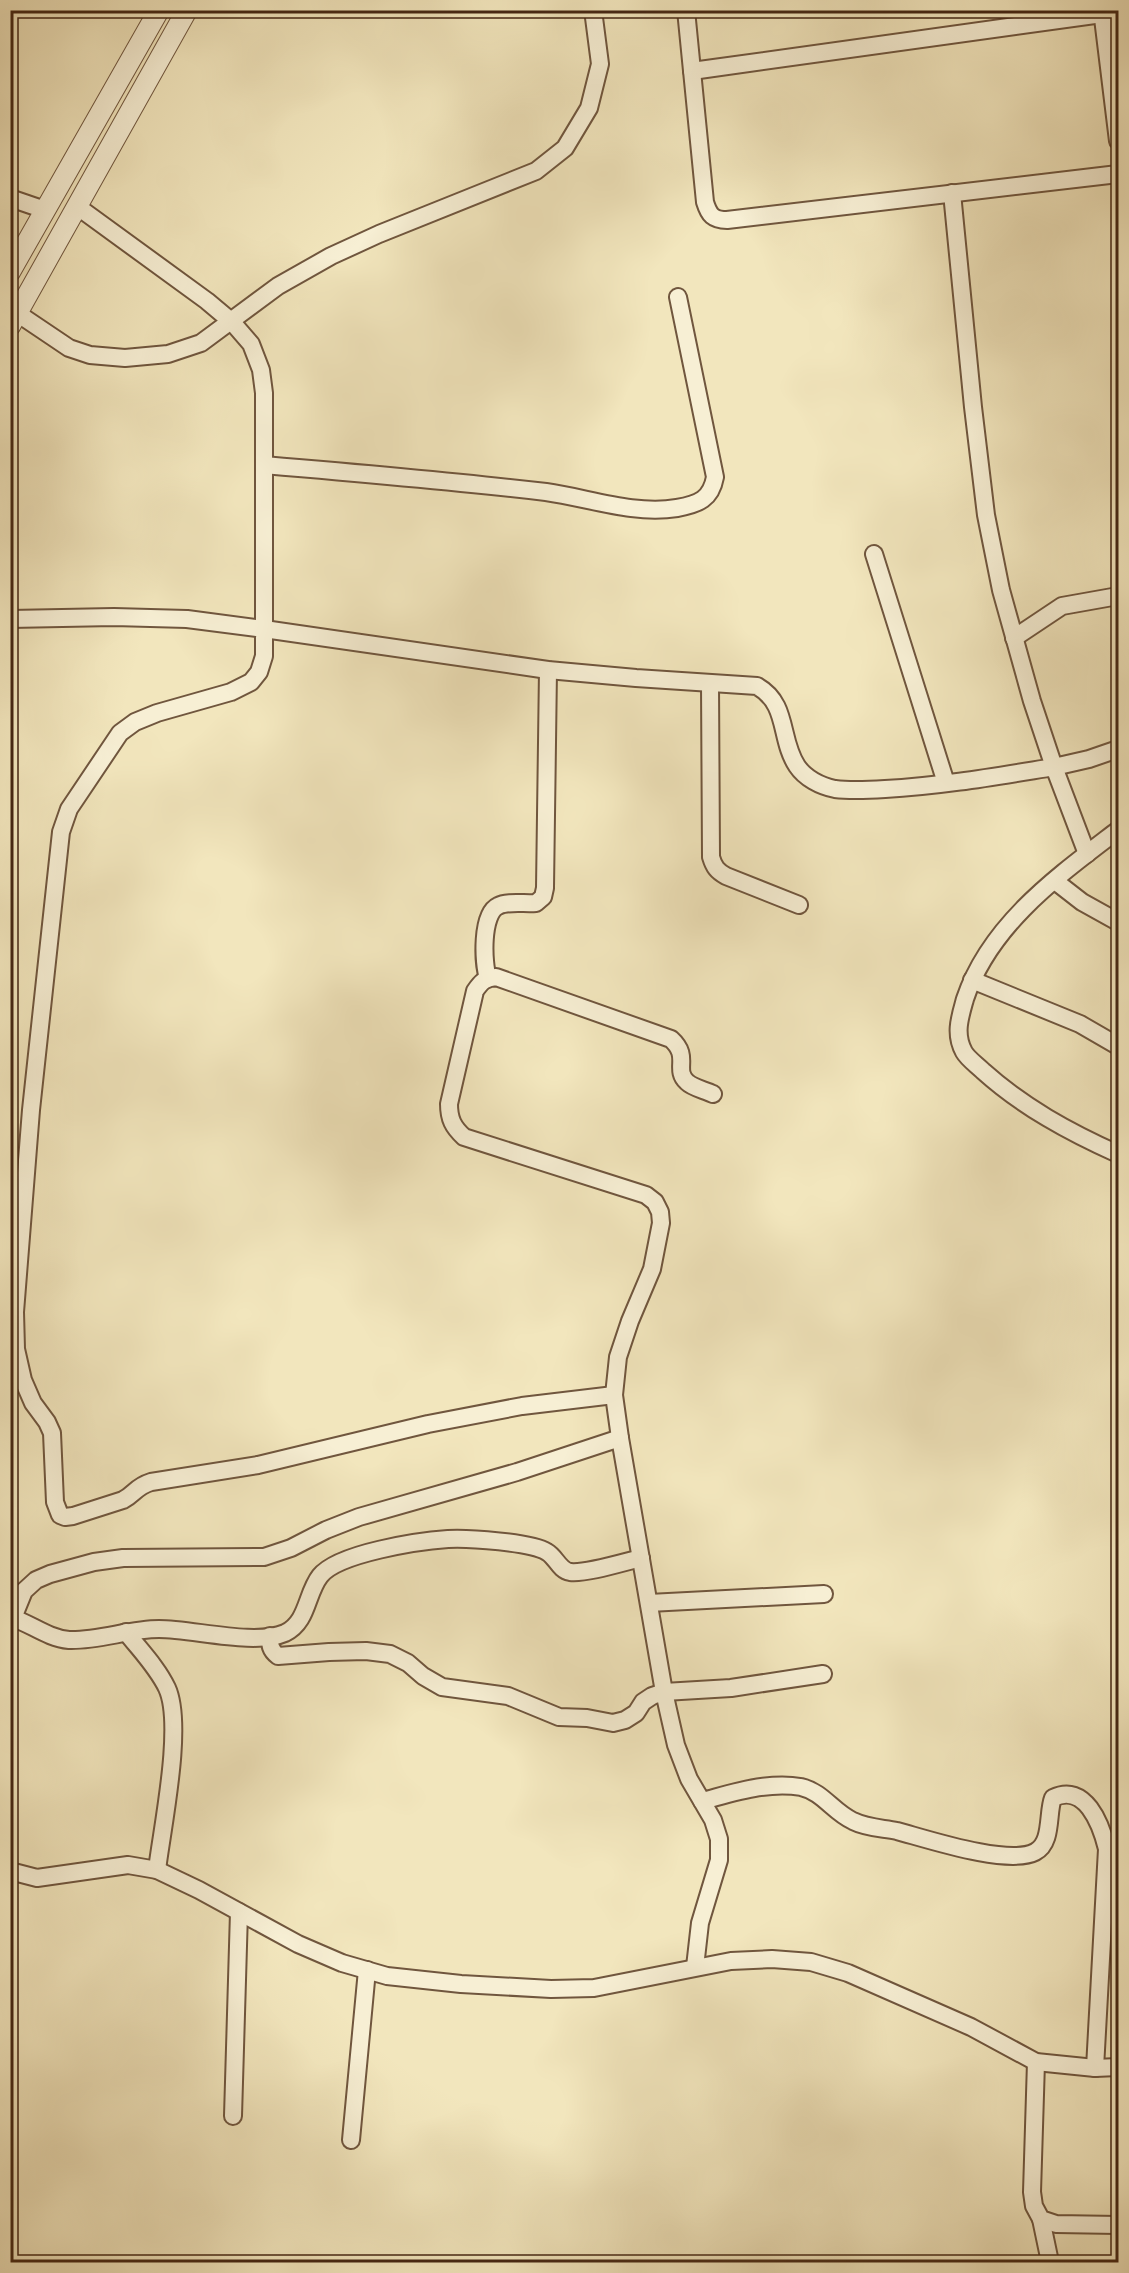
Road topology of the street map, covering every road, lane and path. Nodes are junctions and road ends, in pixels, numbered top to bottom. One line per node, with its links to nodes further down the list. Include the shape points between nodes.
1 (159, 10): 13 (street)
2 (187, 10): 12 (street)
3 (593, 10): 17 (street, via 600,64 589,108 565,148 536,171 331,256 278,286)
4 (686, 10): 7 (street)
5 (1102, 12): 6 (street); 7 (street)
6 (1114, 66): 8 (street)
7 (692, 71): 10 (street, via 705,202 715,219)
8 (1119, 141)
9 (1119, 174): 10 (street)
10 (952, 193): 23 (street, via 986,515)
11 (10, 198): 13 (street)
12 (78, 207): 16 (street); 17 (street)
13 (45, 210): 14 (street)
14 (10, 272)
15 (678, 297): 18 (street, via 715,477 707,497 695,503 642,510 548,493)
16 (14, 320): 17 (street, via 69,348 90,355 125,358 168,354 201,343)
17 (232, 322): 18 (street, via 251,344 261,370)
18 (264, 465): 22 (street)
19 (874, 554): 28 (street)
20 (1119, 596): 23 (street, via 1062,606)
21 (10, 618): 22 (street, via 187,619)
22 (264, 629): 24 (street); 39 (street, via 264,656 251,682 231,692 157,713 120,733 69,809 61,832 31,1110 15,1312 16,1349 23,1380 52,1433 60,1515 73,1516 123,1500 136,1488 151,1482 258,1465 451,1419)
23 (1014, 638): 27 (street)
24 (548, 670): 25 (street); 34 (street, via 545,888 536,903 504,904 492,910 483,961)
25 (710, 684): 28 (street, via 758,686 768,692 776,704 797,765 810,780 834,789 866,790); 32 (street, via 714,865 726,876)
26 (1119, 749): 27 (street)
27 (1054, 767): 28 (street); 30 (street)
28 (946, 783)
29 (1119, 830): 30 (street)
30 (1087, 854): 31 (street)
31 (1055, 882): 33 (street); 35 (street, via 1008,925)
32 (799, 905)
33 (1119, 922)
34 (488, 978): 37 (street, via 508,980 671,1039 682,1055 681,1074 685,1081); 39 (street, via 475,991 449,1104 449,1117 455,1129 464,1137 646,1195 660,1212 652,1269 618,1357)
35 (972, 980): 36 (street, via 1080,1024); 38 (street, via 958,1028 965,1054 1027,1107)
36 (1119, 1046)
37 (713, 1094)
38 (1119, 1154)
39 (614, 1395): 40 (street)
40 (620, 1438): 41 (street); 44 (street, via 359,1517 264,1557 123,1558 50,1574 24,1591)
41 (641, 1558): 43 (street); 46 (street, via 573,1572 562,1568 547,1552 491,1541 449,1539 403,1545 335,1564 321,1574 297,1624 285,1633)
42 (824, 1594): 43 (street)
43 (649, 1603): 48 (street)
44 (12, 1617): 45 (street, via 69,1640)
45 (126, 1632): 46 (street, via 158,1629); 50 (street, via 168,1689 173,1713 173,1750)
46 (270, 1636): 48 (street, via 272,1652 278,1656 366,1651 390,1654 442,1687 508,1696 571,1719 613,1723 625,1720 643,1702)
47 (823, 1674): 48 (street, via 731,1688)
48 (664, 1692): 49 (street, via 676,1745)
49 (702, 1801): 53 (street, via 719,1839 718,1860 700,1923); 57 (street, via 746,1790 798,1787 813,1791 839,1813 867,1827 967,1850 1021,1855 1036,1852 1045,1842 1053,1798 1072,1793 1082,1799 1103,1831 1107,1849)
50 (157, 1870): 51 (street, via 128,1865 37,1878); 52 (street)
51 (10, 1871)
52 (239, 1912): 54 (street, via 298,1944); 58 (street)
53 (695, 1967): 54 (street, via 594,1988 552,1989 461,1984); 55 (street, via 772,1959 811,1962 971,2027)
54 (367, 1970): 59 (street)
55 (1035, 2062): 57 (street); 60 (street, via 1032,2192)
56 (1119, 2067): 57 (street)
57 (1095, 2068)
58 (233, 2116)
59 (351, 2140)
60 (1041, 2219): 61 (street, via 1056,2224); 62 (street)
61 (1119, 2225)
62 (1050, 2262)

